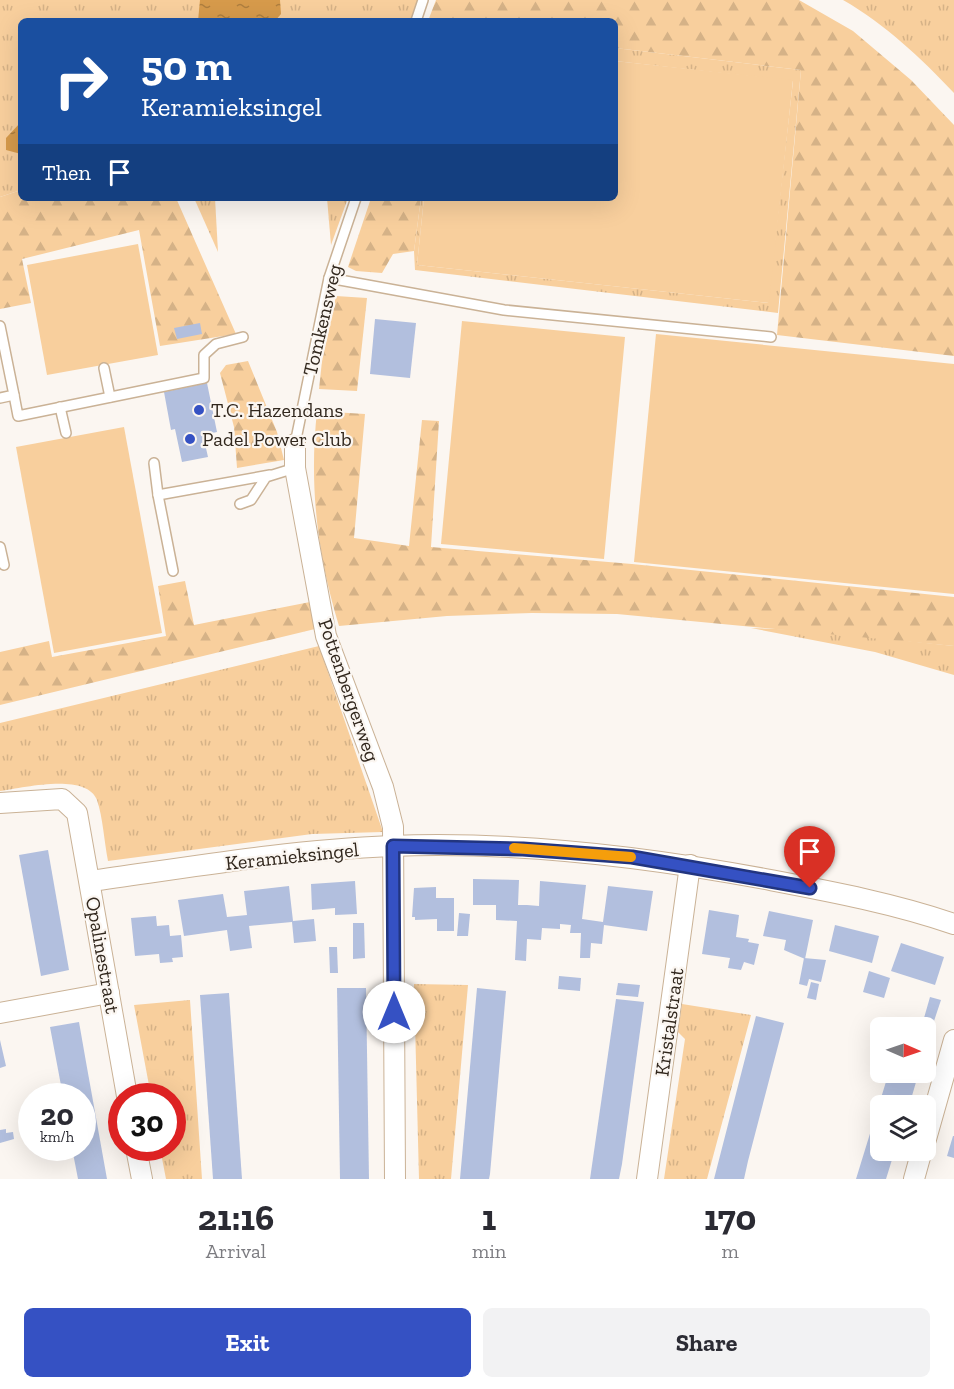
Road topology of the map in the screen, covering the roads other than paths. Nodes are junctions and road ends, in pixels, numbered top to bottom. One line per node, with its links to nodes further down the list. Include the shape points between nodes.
1 (423, 0): 2 (lane)
2 (417, 18)
3 (355, 201): 4 (lane, Tomkensweg)
4 (330, 278): 7 (lane, via 504,310); 14 (lane, Tomkensweg)
5 (0, 326): 9 (lane)
6 (243, 337): 10 (lane, via 216,344 204,355 204,378)
7 (771, 337)
8 (104, 368): 10 (lane)
9 (14, 395): 11 (lane); 12 (lane, via 18,416)
10 (110, 397): 12 (lane)
11 (0, 398)
12 (60, 407): 13 (lane)
13 (66, 433)
14 (296, 444): 16 (street, Pottenbergerweg)
15 (154, 463): 18 (lane)
16 (295, 468): 17 (lane); 24 (street, Pottenbergerweg, via 326,636 383,787)
17 (270, 475): 18 (lane); 19 (lane, via 251,500)
18 (158, 495): 22 (lane)
19 (240, 504)
20 (0, 547): 21 (lane)
21 (3, 565)
22 (173, 571)
23 (0, 803): 26 (street, Opalinestraat, via 62,799 77,813)
24 (393, 837): 25 (street, Keramieksingel); 26 (street, Keramieksingel); 36 (street, Pottenbergerweg)
25 (690, 865): 27 (street, Keramieksingel, via 846,895); 37 (street, Kristalstraat)
26 (90, 881): 28 (street, Opalinestraat)
27 (954, 924)
28 (109, 993): 29 (street); 31 (street, Opalinestraat)
29 (0, 1013)
30 (954, 1040): 32 (street)
31 (125, 1083)
32 (936, 1104)
33 (139, 1161): 35 (street)
34 (919, 1161): 38 (street)
35 (142, 1179)
36 (395, 1179)
37 (647, 1179)
38 (914, 1179)

